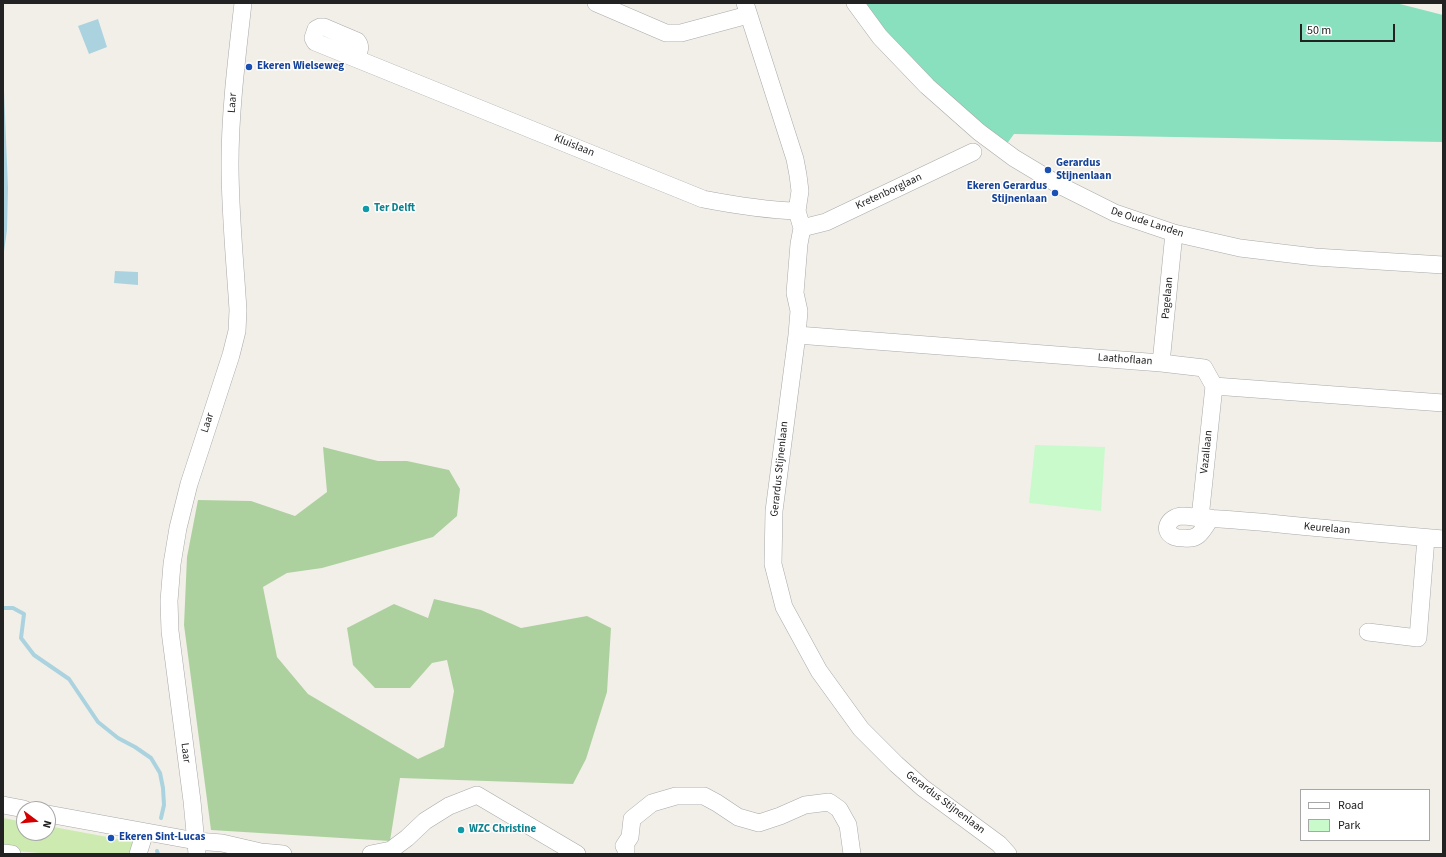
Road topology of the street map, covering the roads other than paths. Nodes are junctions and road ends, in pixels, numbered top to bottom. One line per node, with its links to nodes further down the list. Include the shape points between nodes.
1 (243, 3): 23 (street, Laar, via 234,86 230,165 237,331 189,484 176,535 168,601)
2 (596, 3): 4 (street, via 666,33 681,33)
3 (855, 3): 9 (street, De Oude Landen, via 880,37 927,86 1000,148 1059,185 1114,213)
4 (747, 9): 7 (street, Gerardus Stijnenlaan, via 795,159 800,191)
5 (356, 58): 7 (street, Kluislaan, via 703,199 738,206)
6 (973, 152): 8 (street, Kretenborglaan, via 826,222)
7 (797, 211): 8 (street, Gerardus Stijnenlaan)
8 (802, 228): 11 (street, Gerardus Stijnenlaan, via 798,244 795,293 799,311)
9 (1174, 233): 10 (street, De Oude Landen, via 1240,248 1315,257); 12 (street, Pagelaan)
10 (1443, 265)
11 (797, 335): 12 (street, Laathoflaan); 32 (street, Gerardus Stijnenlaan, via 774,511 773,564 784,607 819,671 861,728 923,788 999,844)
12 (1161, 363): 13 (street, Laathoflaan, via 1204,368)
13 (1214, 386): 14 (street); 15 (street, Vazallaan)
14 (1443, 403)
15 (1205, 518): 16 (street, Keurelaan)
16 (1426, 538): 17 (street, Keurelaan); 18 (street, via 1418,638)
17 (1443, 539)
18 (1368, 632)
19 (3, 806): 20 (street)
20 (16, 808)
21 (56, 815): 22 (street)
22 (145, 832): 23 (street); 26 (street)
23 (196, 847): 27 (street, via 222,844)
24 (3, 853): 25 (street)
25 (12, 854)
26 (138, 854)
27 (283, 854)
28 (371, 854): 29 (street, via 391,850 425,821 449,806 477,795)
29 (577, 854)
30 (626, 854): 31 (street, via 624,846 630,837 632,819 652,803 676,796 704,796 738,817 759,823 805,804 829,802 839,809 848,825)
31 (852, 854)
32 (1008, 854)

